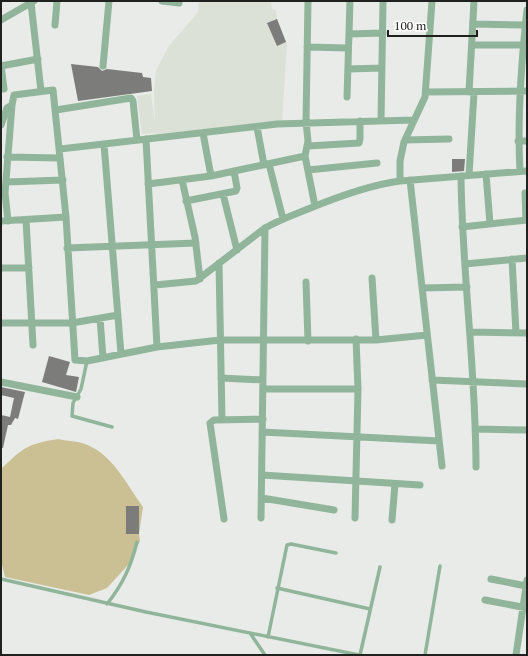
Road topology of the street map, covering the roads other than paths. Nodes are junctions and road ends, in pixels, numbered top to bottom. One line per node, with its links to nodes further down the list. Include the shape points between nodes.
1 (57, 1): 15 (street)
2 (109, 1): 24 (street)
3 (162, 1): 10 (street)
4 (308, 1): 20 (street)
5 (350, 1): 17 (street)
6 (383, 1): 16 (street)
7 (432, 1): 31 (street)
8 (474, 1): 13 (street)
9 (33, 2): 12 (street); 22 (street)
10 (179, 2)
11 (527, 10): 14 (street)
12 (1, 20)
13 (473, 24): 14 (street); 18 (street)
14 (525, 25): 19 (street)
15 (55, 26)
16 (383, 33): 17 (street); 25 (street)
17 (349, 34): 21 (street)
18 (472, 45): 19 (street); 32 (street)
19 (524, 45): 29 (street)
20 (307, 47): 21 (street); 39 (street)
21 (348, 48): 26 (street)
22 (38, 59): 23 (street); 28 (street)
23 (1, 65): 27 (street)
24 (103, 66)
25 (382, 68): 26 (street); 38 (street)
26 (348, 69): 33 (street)
27 (4, 89)
28 (41, 91): 34 (street, via 15,95); 35 (street, via 54,90)
29 (519, 91): 30 (street); 32 (street); 47 (street)
30 (527, 91)
31 (426, 92): 32 (street); 36 (street)
32 (471, 92): 61 (street)
33 (347, 97)
34 (12, 105): 40 (street, via 7,109); 53 (street)
35 (56, 110): 45 (street, via 132,99); 51 (street)
36 (413, 120): 38 (street); 46 (street)
37 (360, 121): 38 (street); 39 (street); 50 (street, via 359,143)
38 (381, 121)
39 (306, 122): 41 (street); 50 (street)
40 (1, 125)
41 (257, 127): 42 (street); 56 (street)
42 (203, 133): 43 (street); 62 (street)
43 (146, 139): 45 (street); 69 (street)
44 (449, 139): 46 (street)
45 (137, 140): 49 (street)
46 (405, 140): 67 (street, via 400,161)
47 (518, 141): 48 (street); 59 (street)
48 (527, 141)
49 (104, 144): 51 (street); 84 (street)
50 (308, 146): 52 (street)
51 (60, 149): 54 (street)
52 (305, 156): 56 (street); 57 (street)
53 (7, 157): 54 (street); 68 (street)
54 (60, 158): 64 (street)
55 (377, 163): 57 (street)
56 (266, 164): 58 (street); 75 (street)
57 (308, 170): 73 (street)
58 (234, 171): 62 (street); 71 (street, via 237,190)
59 (523, 171): 60 (street)
60 (486, 174): 61 (street); 79 (street)
61 (469, 175): 63 (street)
62 (211, 176): 65 (street)
63 (461, 176): 66 (street); 80 (street)
64 (63, 180): 68 (street); 74 (street)
65 (182, 180): 69 (street); 72 (street)
66 (410, 180): 67 (street); 98 (street)
67 (400, 181): 73 (street, via 381,184)
68 (6, 182): 78 (street)
69 (148, 184): 83 (street)
70 (525, 193): 77 (street)
71 (223, 194): 72 (street); 86 (street)
72 (186, 201): 82 (street)
73 (315, 206): 75 (street)
74 (66, 217): 76 (street); 85 (street)
75 (283, 219): 81 (street)
76 (26, 220): 78 (street); 92 (street)
77 (526, 220): 79 (street)
78 (4, 221)
79 (490, 224): 80 (street)
80 (462, 227): 90 (street)
81 (265, 228): 86 (street); 111 (street)
82 (196, 243): 83 (street); 94 (street)
83 (153, 244): 84 (street); 96 (street)
84 (112, 246): 85 (street); 99 (street)
85 (67, 248): 103 (street)
86 (237, 250): 89 (street)
87 (527, 258): 88 (street)
88 (512, 259): 90 (street); 105 (street)
89 (219, 263): 94 (street); 109 (street)
90 (465, 264): 97 (street)
91 (1, 268): 92 (street)
92 (29, 268): 102 (street)
93 (372, 278): 110 (street)
94 (200, 279): 96 (street)
95 (306, 282): 112 (street)
96 (155, 285): 114 (street)
97 (466, 287): 98 (street); 104 (street)
98 (422, 288): 107 (street)
99 (118, 315): 100 (street); 115 (street)
100 (100, 318): 103 (street); 116 (street)
101 (1, 323): 102 (street)
102 (33, 323): 103 (street); 113 (street)
103 (72, 323): 117 (street, via 74,359)
104 (470, 332): 105 (street); 122 (street)
105 (516, 333): 106 (street)
106 (527, 333)
107 (427, 335): 110 (street); 120 (street)
108 (356, 339): 110 (street); 112 (street); 125 (street)
109 (220, 340): 111 (street); 114 (street); 118 (street)
110 (376, 340)
111 (264, 341): 112 (street); 119 (street)
112 (308, 341)
113 (33, 345)
114 (157, 347): 115 (street)
115 (121, 354): 116 (street)
116 (103, 358): 117 (street)
117 (87, 361): 126 (lane)
118 (221, 378): 119 (street); 128 (street)
119 (263, 380): 124 (street)
120 (432, 380): 122 (street); 134 (street)
121 (1, 382): 126 (street)
122 (473, 382): 123 (street); 130 (street)
123 (527, 384)
124 (263, 389): 125 (street); 127 (street)
125 (358, 389): 133 (street)
126 (77, 397): 129 (lane, via 71,411 74,417)
127 (263, 419): 128 (street); 132 (street)
128 (222, 420): 145 (street, via 212,420 210,426)
129 (112, 427)
130 (476, 429): 131 (street); 136 (street)
131 (527, 430)
132 (262, 432): 133 (street); 137 (street)
133 (358, 436): 134 (street); 138 (street)
134 (439, 441): 135 (street)
135 (442, 466)
136 (476, 467)
137 (262, 475): 138 (street); 141 (street)
138 (357, 481): 139 (street); 144 (street)
139 (395, 484): 140 (street); 146 (street)
140 (420, 485)
141 (262, 498): 142 (street); 143 (street)
142 (334, 510)
143 (261, 518)
144 (355, 518)
145 (224, 519)
146 (392, 520)
147 (137, 542): 156 (lane, via 126,577)
148 (336, 553): 154 (lane, via 287,545)
149 (440, 566): 163 (lane)
150 (380, 568): 158 (lane)
151 (491, 579): 153 (street)
152 (1, 580): 156 (lane)
153 (526, 583): 157 (street)
154 (277, 588): 158 (lane); 160 (lane)
155 (485, 600): 157 (street)
156 (107, 604): 159 (lane)
157 (525, 607): 164 (street)
158 (370, 609): 162 (lane)
159 (250, 633): 160 (lane); 161 (lane)
160 (268, 637): 162 (lane)
161 (265, 655)
162 (360, 655)
163 (425, 655)
164 (516, 655)

